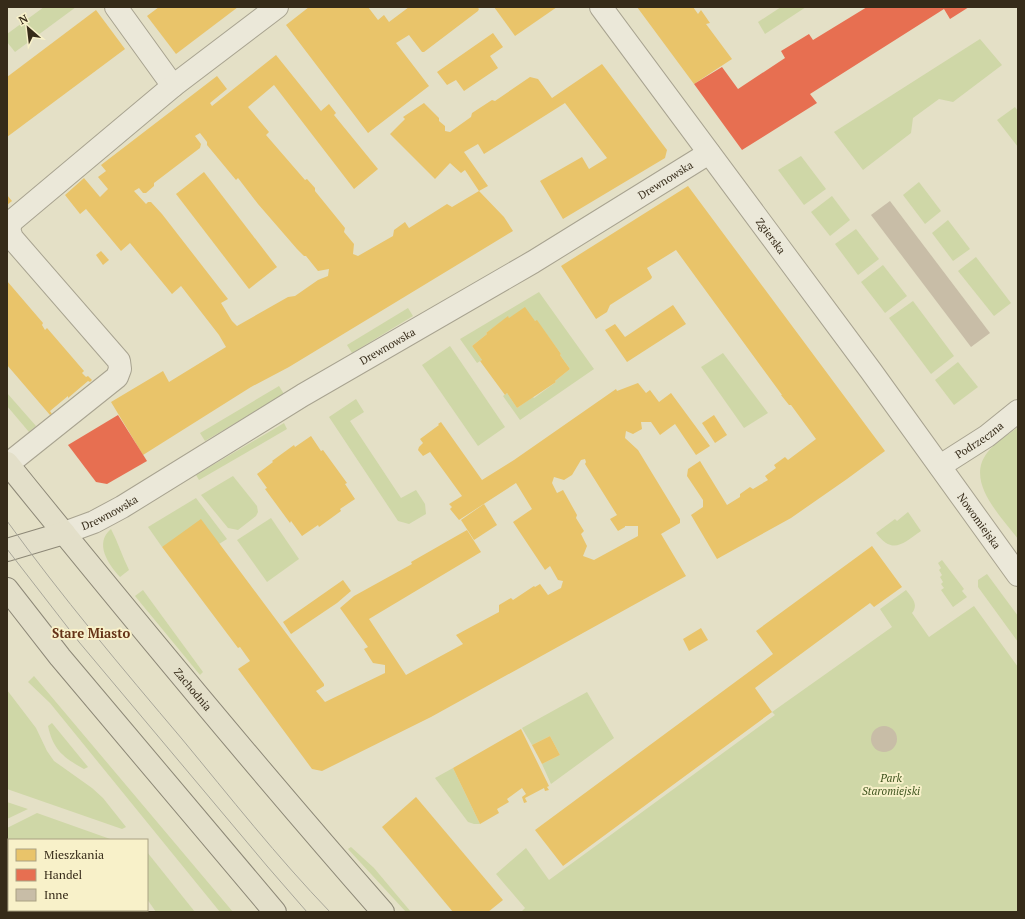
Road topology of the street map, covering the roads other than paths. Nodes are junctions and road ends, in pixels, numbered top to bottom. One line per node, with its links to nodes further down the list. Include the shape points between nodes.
1 (116, 7): 4 (street)
2 (277, 7): 4 (street)
3 (601, 7): 5 (street, Zgierska)
4 (173, 86): 7 (street, via 12,221 9,229 12,238 119,361 120,369 117,377)
5 (709, 153): 8 (street, Zgierska); 9 (street, Drewnowska, via 533,262 303,396 122,507 94,522)
6 (1018, 411): 8 (street, Podrzeczna, via 987,436)
7 (7, 464): 9 (main road, Zachodnia)
8 (940, 466): 11 (street, Nowomiejska)
9 (64, 533): 10 (main road); 14 (main road, Zachodnia, via 299,816)
10 (7, 550)
11 (1018, 575)
12 (7, 589): 13 (main road, via 60,657)
13 (274, 912)
14 (383, 912)

